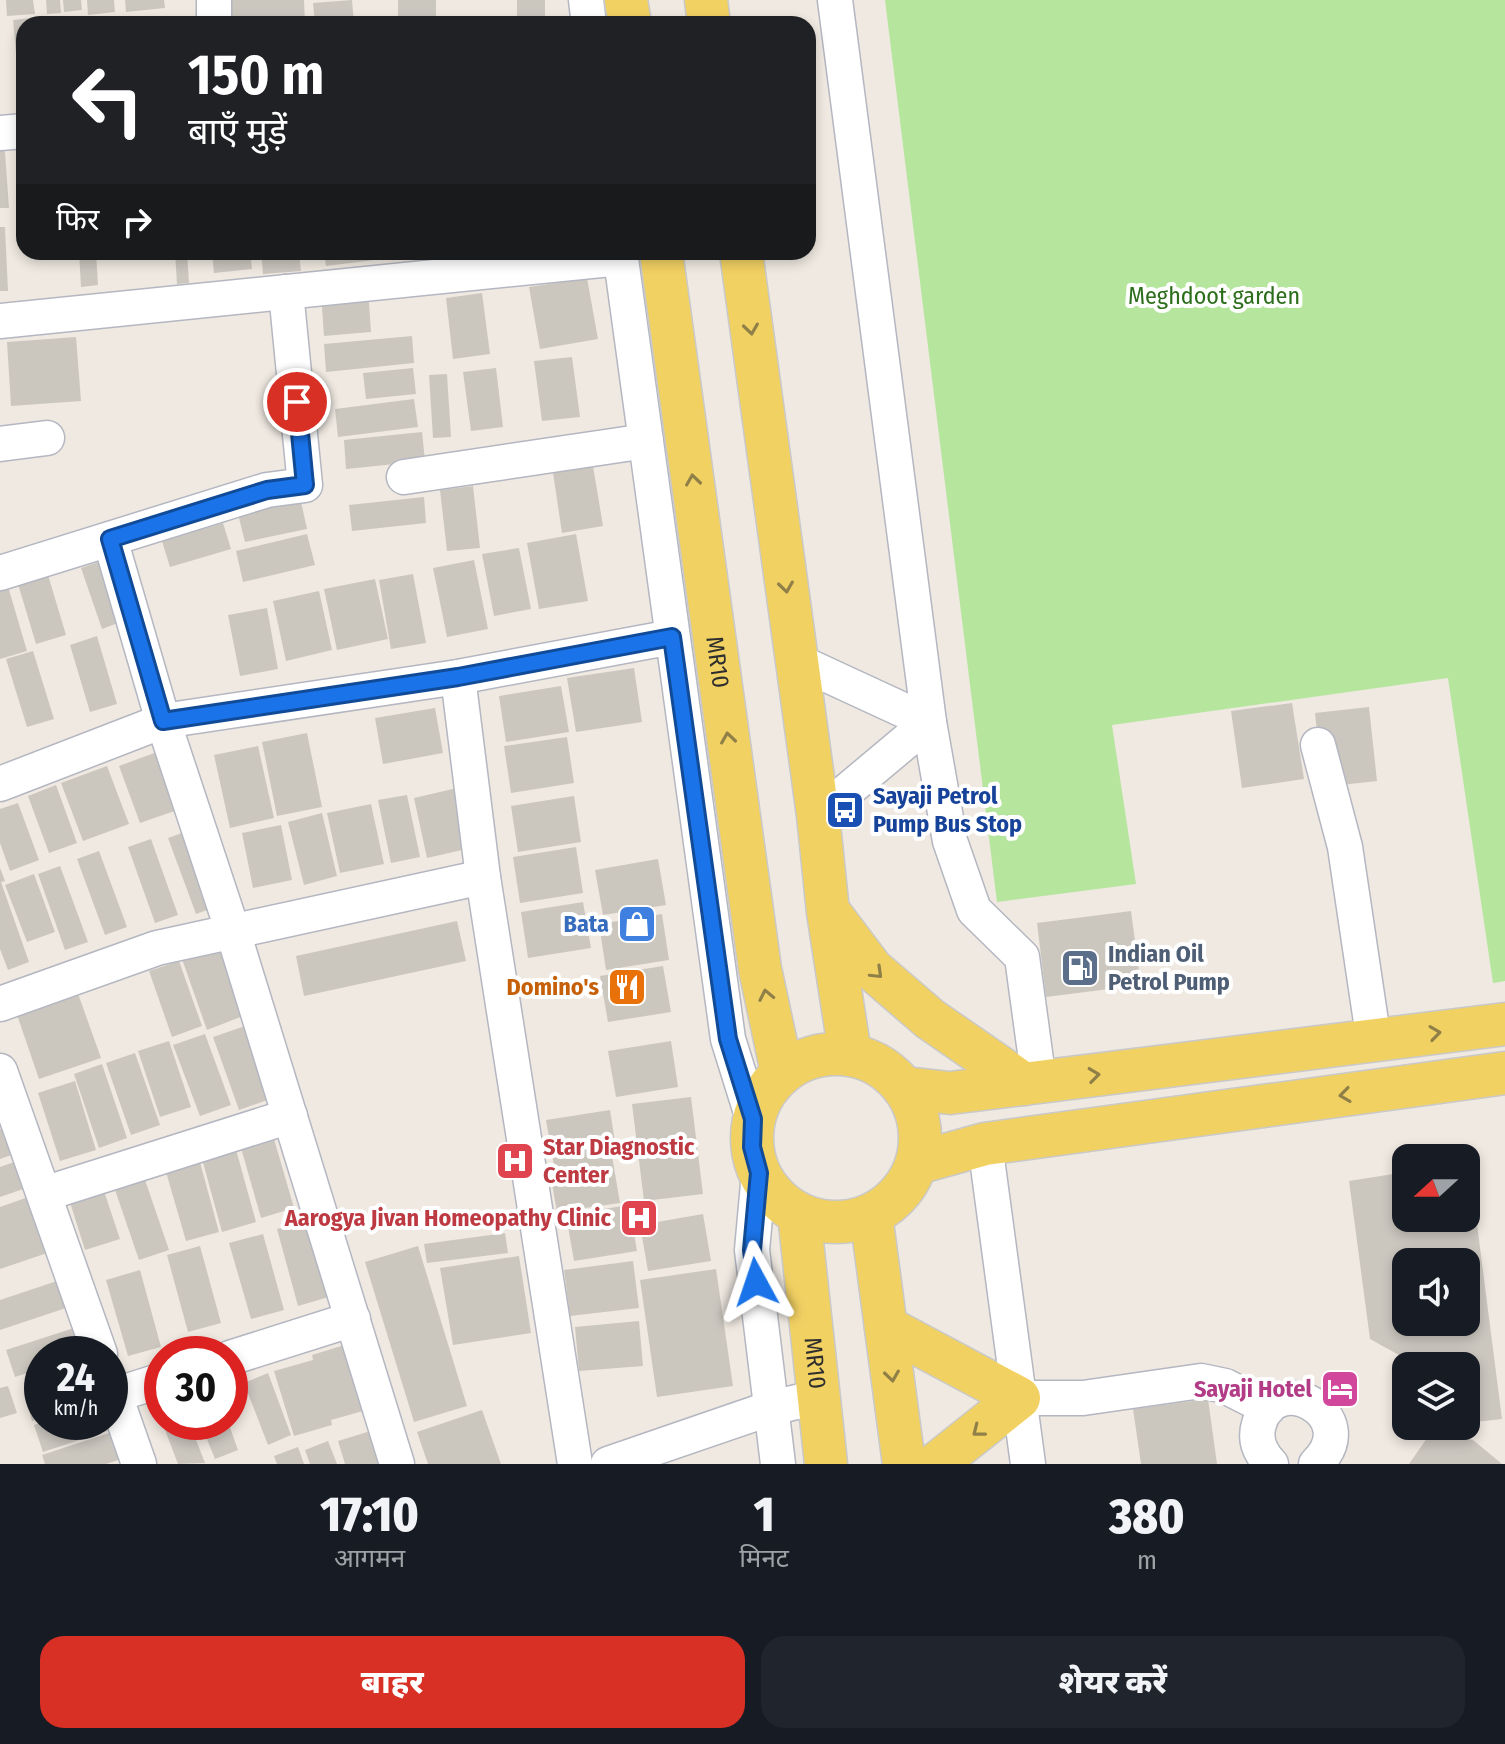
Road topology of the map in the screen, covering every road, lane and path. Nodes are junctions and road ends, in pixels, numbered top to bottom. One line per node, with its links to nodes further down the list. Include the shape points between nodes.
1 (835, 0): 18 (street)
2 (575, 260): 6 (street)
3 (621, 260): 9 (street)
4 (662, 260): 30 (main road, MR10, one-way to 4, via 760,969)
5 (742, 260): 15 (main road, one-way to 15)
6 (286, 292): 7 (street); 12 (street, via 305,485 267,490)
7 (0, 321)
8 (47, 438): 10 (street)
9 (646, 441): 11 (street); 14 (street)
10 (0, 444)
11 (404, 477)
12 (110, 539): 13 (street); 17 (street)
13 (0, 573)
14 (672, 637): 16 (street); 35 (street, via 728,1039)
15 (797, 661): 18 (street); 21 (main road)
16 (458, 677): 17 (street); 22 (street)
17 (163, 721): 20 (street); 24 (street)
18 (929, 722): 21 (street); 32 (street, via 950,841 974,910 1022,957)
19 (1318, 745): 27 (street, via 1343,836)
20 (0, 784)
21 (818, 815): 23 (main road)
22 (483, 877): 24 (street); 53 (street)
23 (828, 912): 28 (main road); 32 (main road, one-way to 32, via 872,969 930,1019)
24 (233, 932): 25 (street, via 157,948); 34 (street)
25 (0, 1004)
26 (1505, 1024): 27 (main road, one-way to 26)
27 (1374, 1042): 32 (main road, one-way to 27)
28 (850, 1054): 30 (main road, via 803,1059); 33 (main road, via 890,1072)
29 (0, 1071): 39 (street)
30 (782, 1072): 35 (main road, via 764,1093)
31 (1505, 1073): 36 (main road, one-way to 36)
32 (1031, 1083): 33 (main road, via 950,1093)
33 (905, 1088): 37 (main road, via 917,1112)
34 (290, 1116): 39 (street); 42 (street)
35 (753, 1119): 38 (main road, via 752,1147)
36 (985, 1144): 37 (main road); 47 (street)
37 (917, 1163): 41 (main road, via 907,1185)
38 (759, 1173): 40 (main road, via 775,1197); 48 (street, via 752,1250)
39 (44, 1194): 44 (street)
40 (799, 1214): 41 (main road, via 823,1222); 46 (main road, MR10)
41 (871, 1215): 43 (main road)
42 (353, 1319): 45 (street); 52 (street)
43 (886, 1327): 47 (main road); 57 (main road, one-way to 57)
44 (94, 1336)
45 (248, 1352)
46 (818, 1397): 48 (street); 56 (main road, MR10)
47 (1019, 1398): 49 (street, via 1083,1398 1201,1381 1225,1386); 58 (main road, one-way to 58); 59 (street)
48 (771, 1408): 54 (street); 55 (street)
49 (1268, 1408): 60 (street, via 1257,1430 1262,1453); 61 (street, via 1301,1398 1322,1411 1331,1433 1325,1456)
50 (128, 1433): 51 (street)
51 (139, 1464)
52 (397, 1464)
53 (575, 1464)
54 (608, 1464)
55 (778, 1464)
56 (826, 1464)
57 (904, 1464)
58 (936, 1464)
59 (1028, 1464)
60 (1271, 1464)
61 (1316, 1464)

